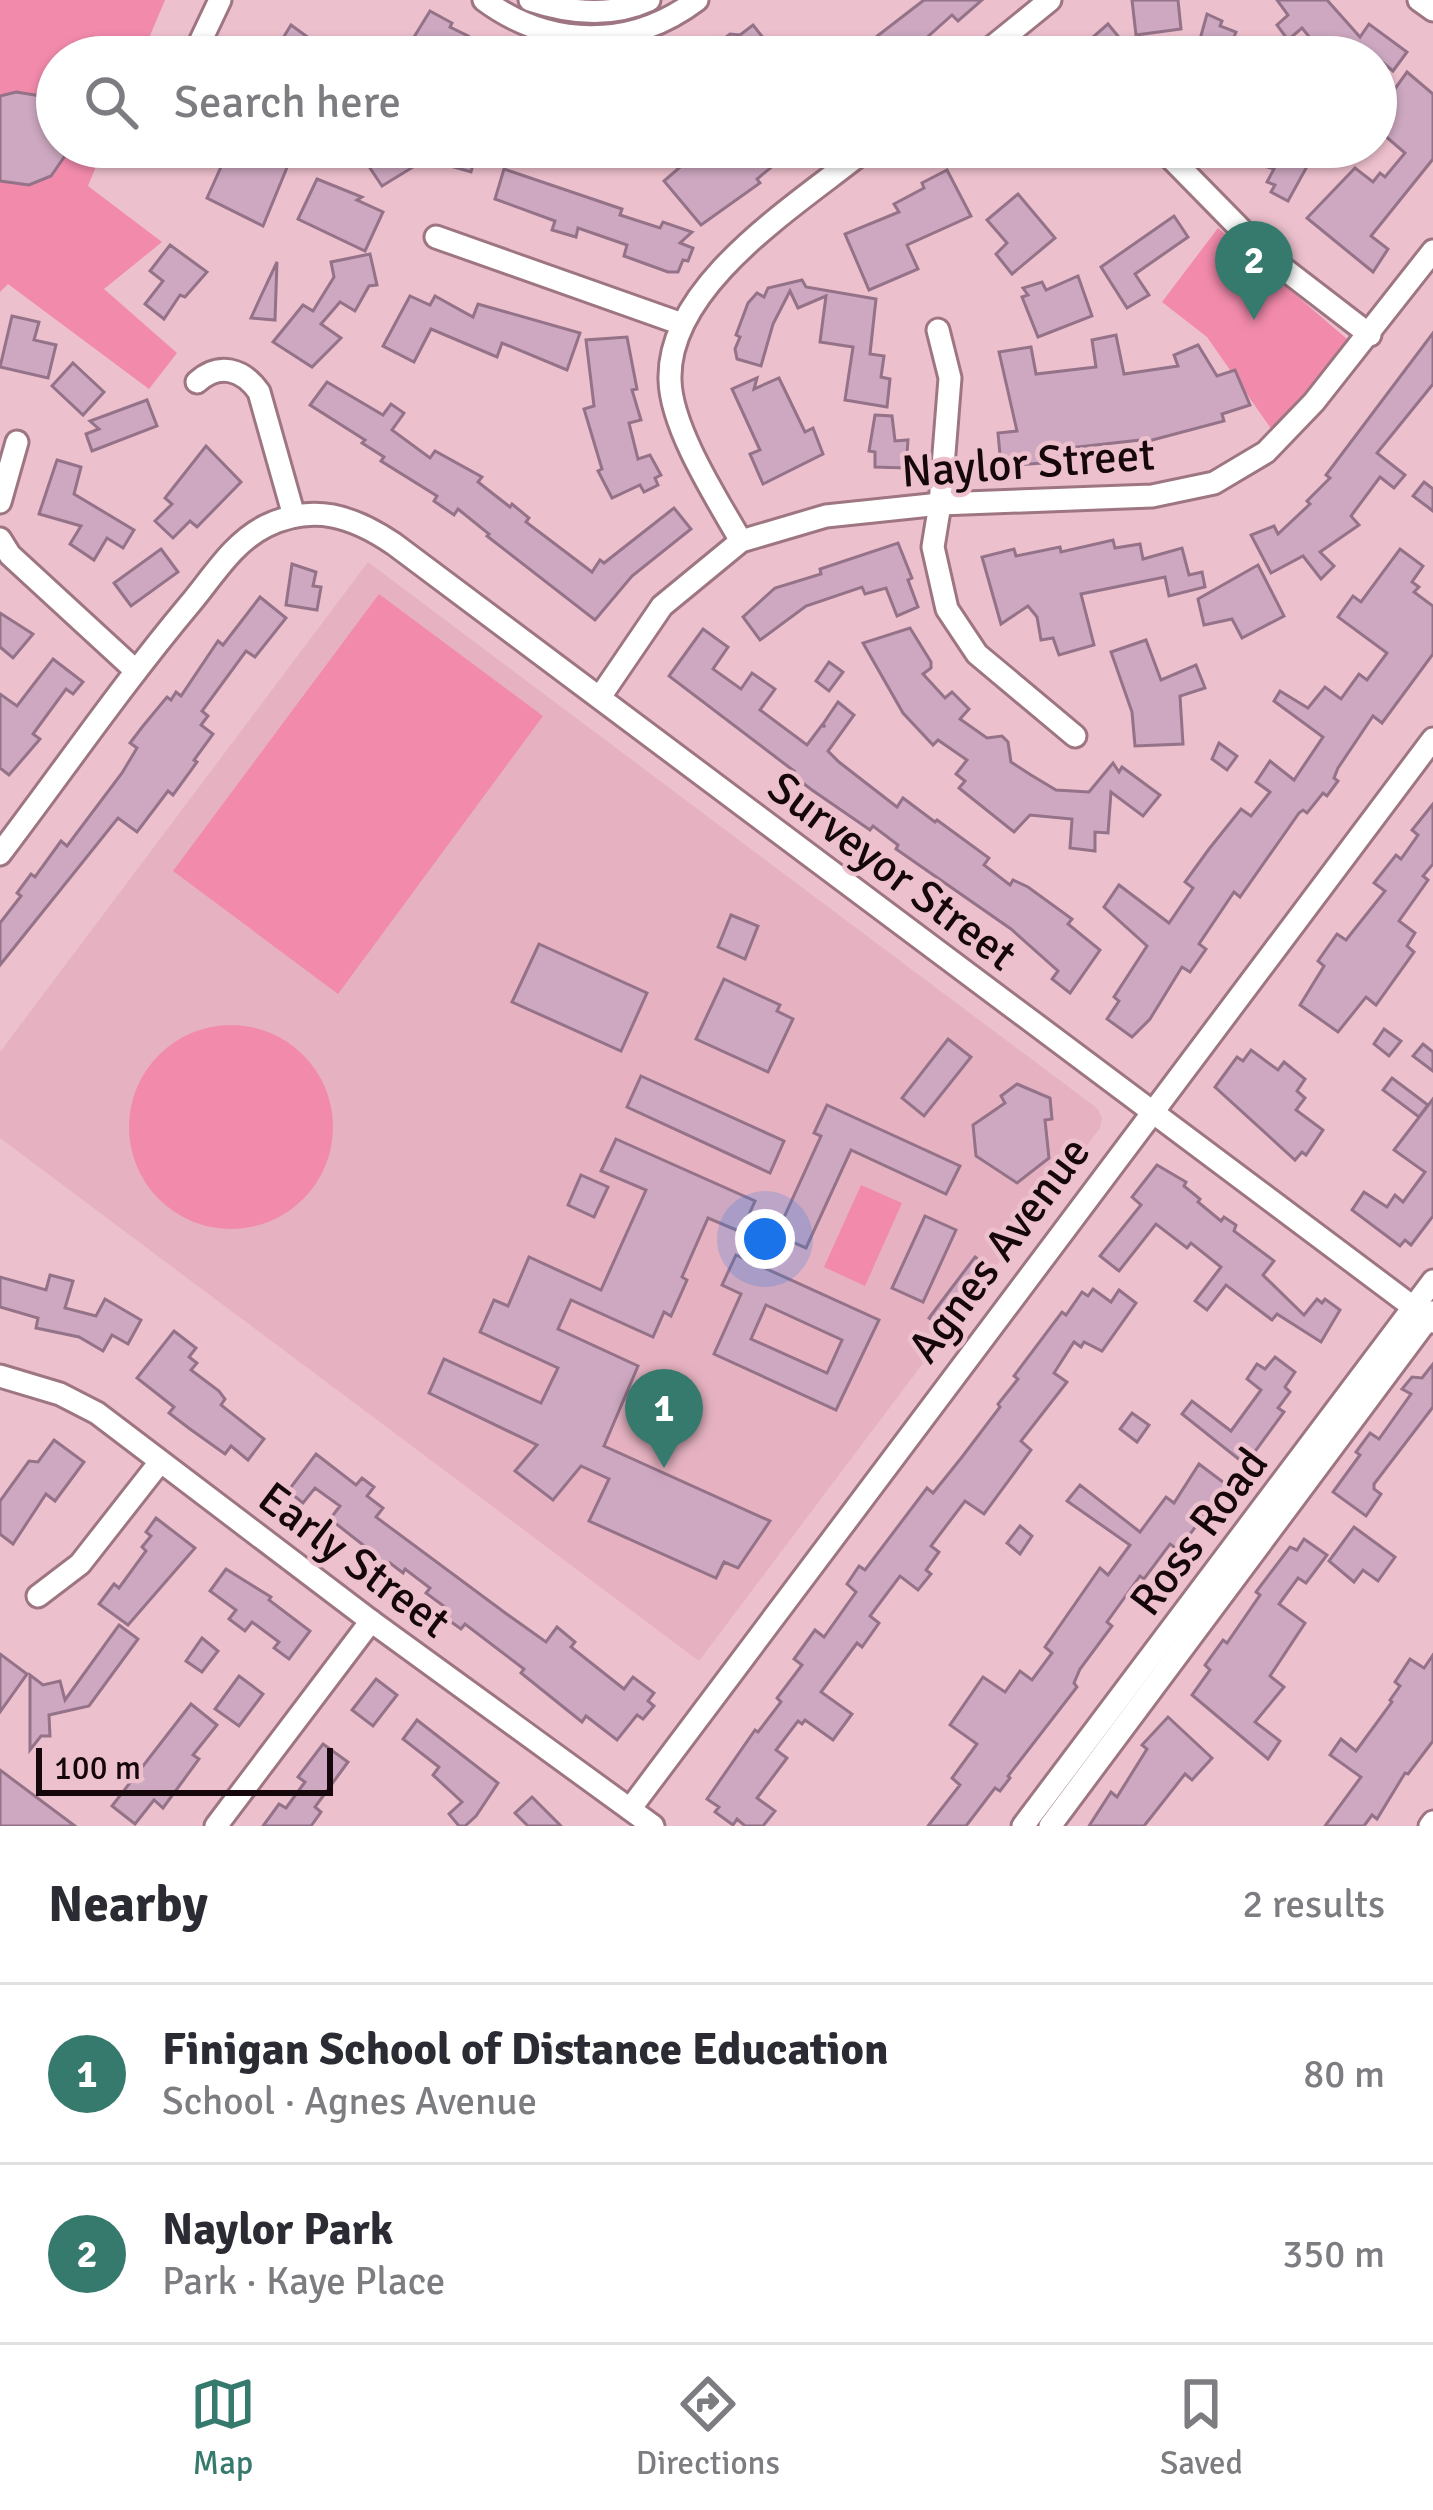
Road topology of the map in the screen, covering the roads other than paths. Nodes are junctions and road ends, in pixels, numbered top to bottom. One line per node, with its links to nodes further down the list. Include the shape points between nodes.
1 (220, 0): 9 (street)
2 (484, 0): 10 (street)
3 (530, 0): 4 (street, via 590,13)
4 (649, 0)
5 (697, 0): 11 (street, via 657,23)
6 (1050, 0): 12 (street)
7 (1419, 0): 8 (street)
8 (1433, 10)
9 (203, 36)
10 (572, 36)
11 (607, 36)
12 (1006, 36)
13 (843, 168): 17 (street, via 713,274)
14 (1181, 168): 19 (street, via 1266,255)
15 (436, 237): 17 (street)
16 (1433, 251): 19 (street, Naylor Street)
17 (682, 324): 26 (street, via 670,380 688,445)
18 (938, 330): 23 (street, via 950,378)
19 (1370, 335): 23 (street, Naylor Street, via 1266,452 1214,483 1152,496)
20 (197, 382): 24 (street, via 209,371 229,370 259,392)
21 (16, 442): 22 (street)
22 (0, 502)
23 (940, 504): 26 (street, Naylor Street, via 826,516); 29 (street, via 933,547 947,609 977,654)
24 (294, 516): 27 (street, via 237,547); 28 (street, Surveyor Street, via 330,514 371,529)
25 (0, 539): 27 (street)
26 (740, 541): 28 (street, Naylor Street, via 662,606)
27 (135, 670): 31 (street)
28 (600, 697): 32 (street, Surveyor Street)
29 (1075, 736)
30 (1433, 739): 32 (street, Agnes Avenue)
31 (4, 841)
32 (1153, 1115): 34 (street, Surveyor Street); 39 (street, Agnes Avenue)
33 (1433, 1281): 34 (street, Ross Road)
34 (1427, 1315): 42 (street, Ross Road); 43 (street, Ross Road)
35 (0, 1376): 36 (street, Early Street, via 84,1405)
36 (160, 1462): 37 (street, via 80,1564); 38 (street, Early Street)
37 (38, 1596)
38 (371, 1621): 39 (street, Early Street); 40 (street)
39 (630, 1808): 41 (street, Early Street)
40 (216, 1826)
41 (653, 1826)
42 (1023, 1826)
43 (1050, 1826)

